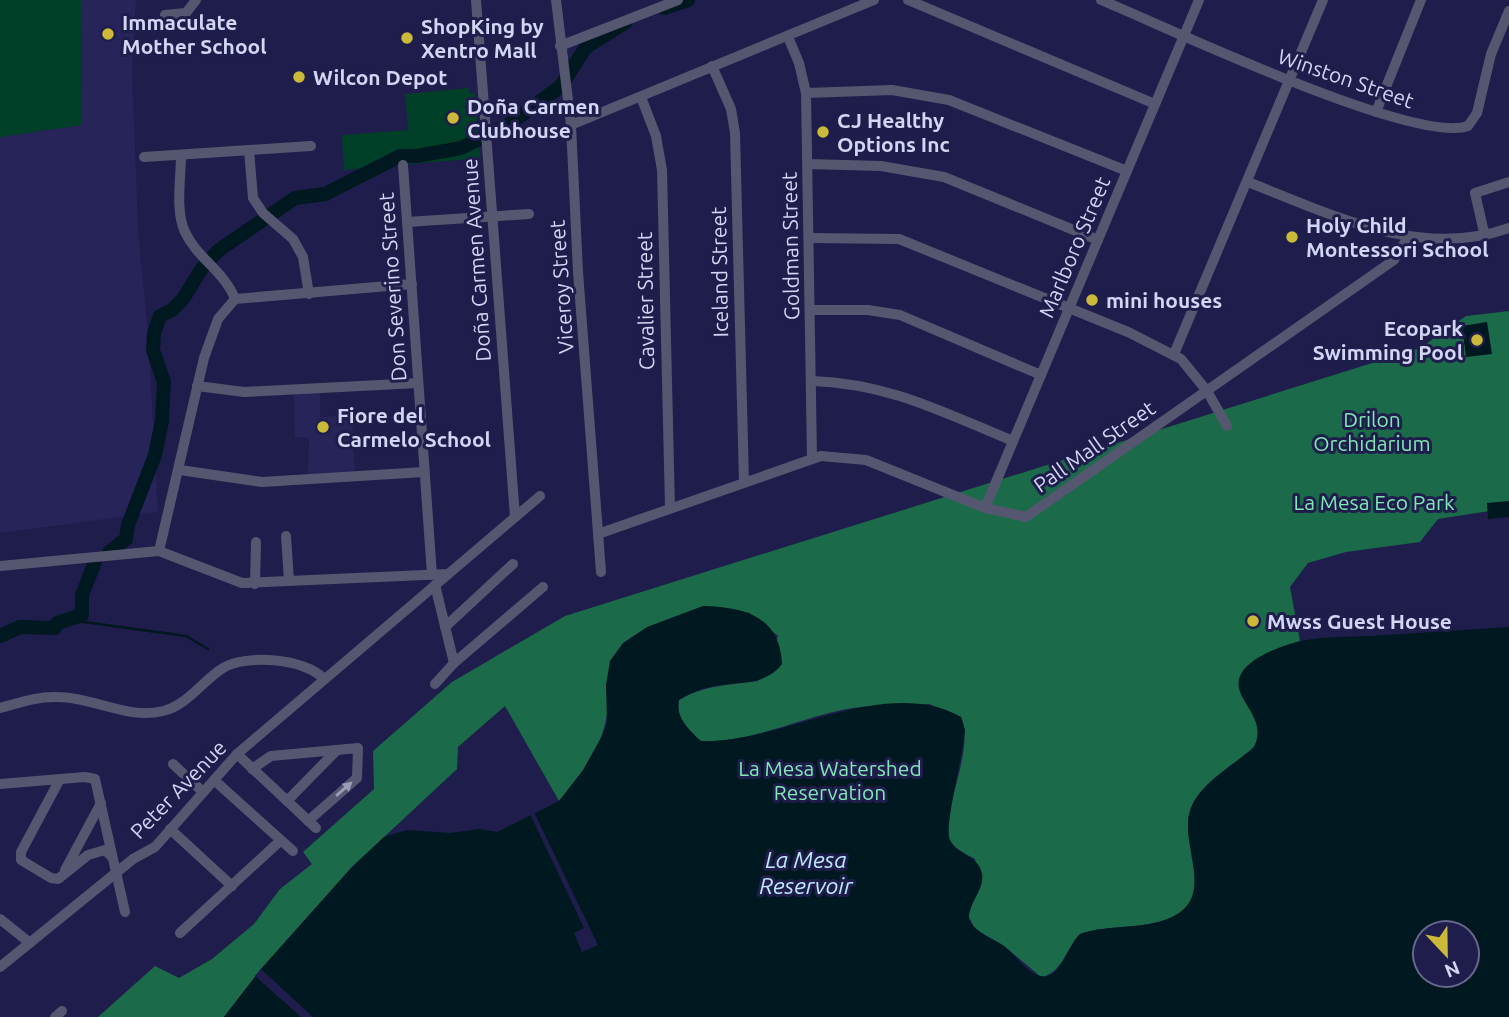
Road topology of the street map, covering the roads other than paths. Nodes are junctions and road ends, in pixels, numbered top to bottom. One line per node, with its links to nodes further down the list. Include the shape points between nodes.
1 (196, 0): 13 (street, via 186,13)
2 (475, 0): 34 (street, Doña Carmen Avenue)
3 (556, 0): 16 (street, Viceroy Street)
4 (678, 0): 16 (street)
5 (874, 0): 15 (street)
6 (908, 0): 21 (street)
7 (1101, 0): 11 (street, Winston Street)
8 (1199, 0): 14 (street, Marlboro Street)
9 (1324, 0): 18 (street)
10 (1421, 0): 22 (street)
11 (1118, 3): 14 (street, Winston Street)
12 (1509, 11): 22 (street, Winston Street, via 1491,54 1477,113 1468,126 1450,129)
13 (165, 15)
14 (1184, 36): 18 (street, Winston Street); 21 (street, Marlboro Street)
15 (788, 37): 17 (street); 19 (street, Goldman Street)
16 (560, 46): 23 (street, Viceroy Street)
17 (712, 66): 20 (street); 57 (street, Iceland Street, via 736,133)
18 (1290, 80): 22 (street, Winston Street); 31 (street)
19 (806, 93): 28 (street, Goldman Street); 30 (street, via 892,90 949,100)
20 (641, 97): 23 (street); 59 (street, Cavalier Street, via 659,146 662,170)
21 (1155, 104): 30 (street, Marlboro Street)
22 (1376, 112)
23 (571, 125): 62 (street, Viceroy Street)
24 (311, 146): 25 (street)
25 (249, 150): 26 (street); 42 (street, via 253,198 293,239 303,257)
26 (181, 155): 27 (street); 43 (street, via 184,228)
27 (145, 157)
28 (808, 164): 39 (street, Goldman Street); 40 (street, via 881,166 944,177)
29 (403, 165): 35 (street, Don Severino Street)
30 (1127, 171): 40 (street, Marlboro Street)
31 (1248, 182): 37 (street, via 1336,216); 46 (street)
32 (1509, 182): 38 (street, via 1475,193)
33 (529, 214): 34 (street)
34 (492, 215): 35 (street); 61 (street, Doña Carmen Avenue)
35 (407, 222): 41 (street, Don Severino Street)
36 (1509, 228): 38 (street)
37 (1408, 237): 38 (street); 51 (street, Pall Mall Street, via 1394,260)
38 (1485, 237)
39 (810, 238): 44 (street, via 898,239); 45 (street, Goldman Street)
40 (1098, 240): 44 (street, Marlboro Street)
41 (412, 284): 42 (street); 49 (street, Don Severino Street)
42 (310, 294): 43 (street)
43 (235, 299): 50 (street, via 218,319)
44 (1070, 307): 46 (street); 47 (street, Marlboro Street)
45 (811, 310): 47 (street, via 900,315); 48 (street, Goldman Street)
46 (1174, 354): 51 (street)
47 (1041, 375): 53 (street, Marlboro Street)
48 (812, 382): 53 (street, via 870,386 895,393); 54 (street, Goldman Street)
49 (418, 383): 50 (street, via 244,392); 56 (street, Don Severino Street)
50 (197, 386): 55 (street)
51 (1207, 391): 52 (street); 60 (street, Pall Mall Street, via 1026,517)
52 (1227, 426)
53 (1013, 441): 60 (street, Marlboro Street)
54 (812, 458): 57 (street, Pall Mall Street); 60 (street, Pall Mall Street, via 866,460)
55 (180, 470): 56 (street, via 262,482); 65 (street)
56 (424, 472): 71 (street, Don Severino Street)
57 (744, 482): 59 (street, Pall Mall Street)
58 (540, 496): 61 (street, Peter Avenue)
59 (670, 508): 62 (street, Pall Mall Street)
60 (985, 508)
61 (515, 517): 69 (street, Peter Avenue)
62 (598, 534): 68 (street, Viceroy Street)
63 (286, 536): 72 (street)
64 (257, 542): 73 (street)
65 (159, 551): 67 (street); 73 (street)
66 (513, 564): 77 (street)
67 (0, 566)
68 (601, 572)
69 (448, 574): 71 (street); 74 (street, Peter Avenue)
70 (412, 575): 71 (street); 72 (street); 76 (street, via 424,580)
71 (432, 575)
72 (289, 581): 73 (street)
73 (255, 584)
74 (435, 586): 76 (street, Peter Avenue); 77 (street)
75 (543, 587): 78 (street)
76 (424, 594): 79 (street, Peter Avenue)
77 (445, 627): 78 (street)
78 (454, 663): 80 (street)
79 (324, 679): 81 (street, via 316,670 291,661 230,664 166,711 150,714 59,696); 83 (street, Peter Avenue)
80 (435, 684)
81 (0, 708)
82 (337, 750): 85 (street, via 271,756); 90 (street); 90 (street, one-way to 82, via 312,824 357,778 358,748)
83 (237, 754): 85 (street); 87 (street, Peter Avenue)
84 (173, 764): 89 (street)
85 (252, 769): 90 (street)
86 (60, 779): 88 (street); 91 (street, via 93,778); 97 (street, via 20,855 23,862 51,878)
87 (214, 780): 89 (street, Peter Avenue); 93 (street)
88 (1, 786)
89 (203, 792): 92 (street, Peter Avenue)
90 (287, 801)
91 (101, 803): 95 (street); 97 (street)
92 (170, 829): 96 (street, Peter Avenue, via 153,848); 98 (street)
93 (280, 841): 94 (street); 98 (street)
94 (293, 851)
95 (114, 859): 96 (street); 97 (street, via 101,850)
96 (117, 873): 99 (street); 102 (street, Peter Avenue)
97 (62, 876)
98 (232, 886): 101 (street)
99 (125, 912)
100 (0, 919): 102 (street)
101 (180, 933)
102 (30, 943): 103 (street, Peter Avenue)
103 (0, 967)

